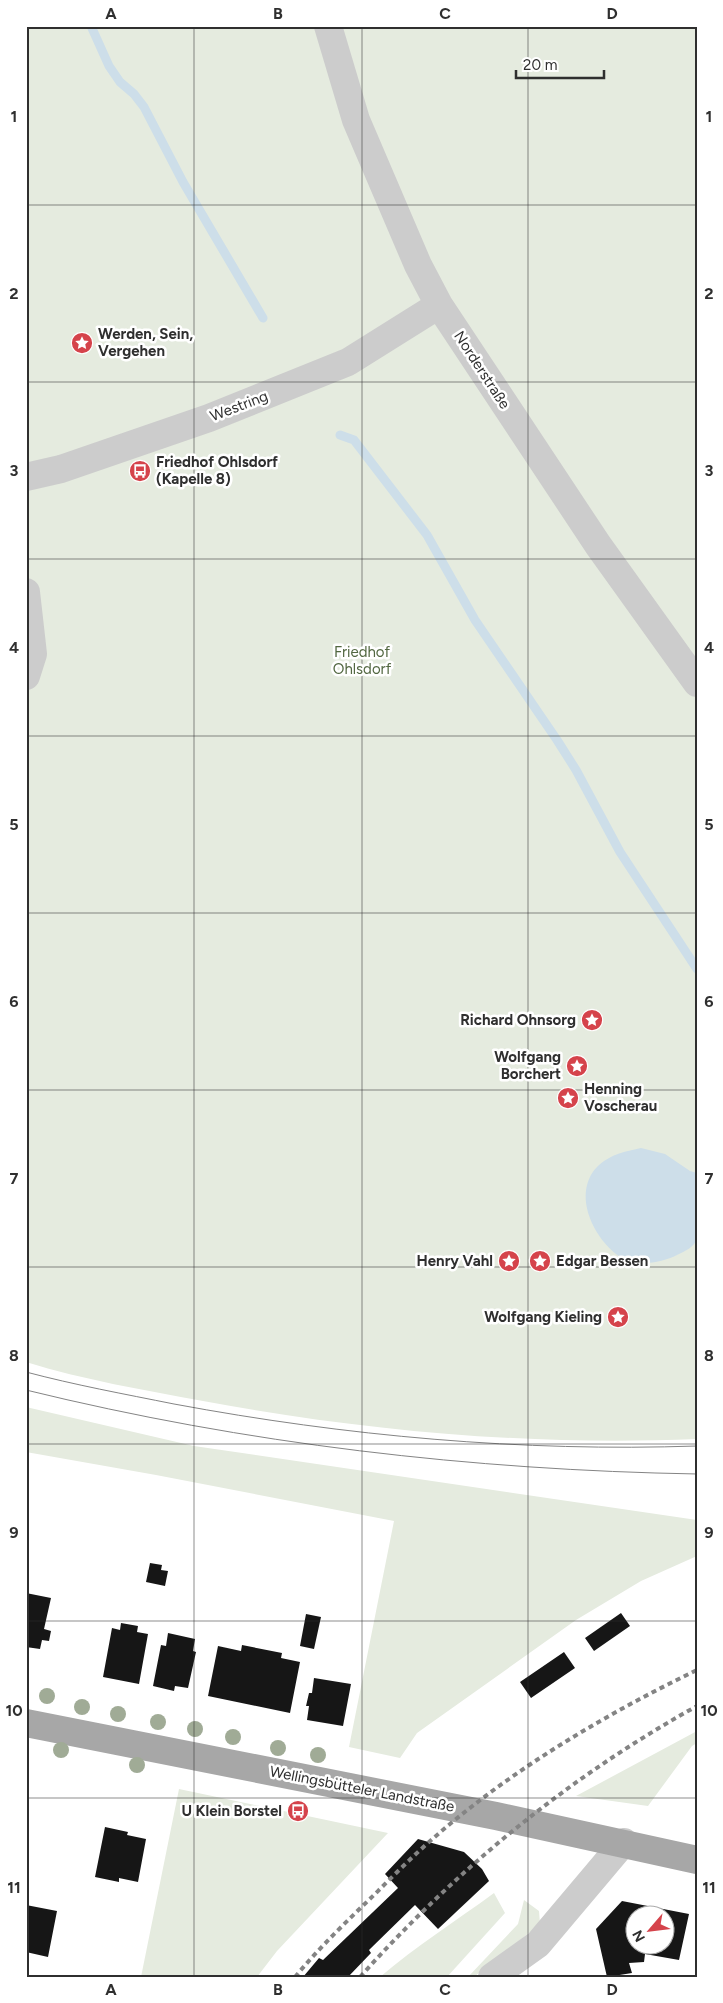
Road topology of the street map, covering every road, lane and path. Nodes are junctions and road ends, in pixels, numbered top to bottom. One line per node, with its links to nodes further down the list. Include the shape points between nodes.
1 (328, 26): 2 (street, Norderstraße, via 356,120 418,265)
2 (439, 305): 3 (street, Westring, via 348,362 210,418 61,469); 6 (street, Norderstraße, via 598,545)
3 (26, 477)
4 (26, 592): 5 (street, via 34,654)
5 (26, 676)
6 (697, 683)
7 (26, 1723): 8 (main road, Wellingsbütteler Landstraße)
8 (624, 1842): 9 (main road, Wellingsbütteler Landstraße); 10 (street, via 538,1944)
9 (697, 1860)
10 (492, 1977)

